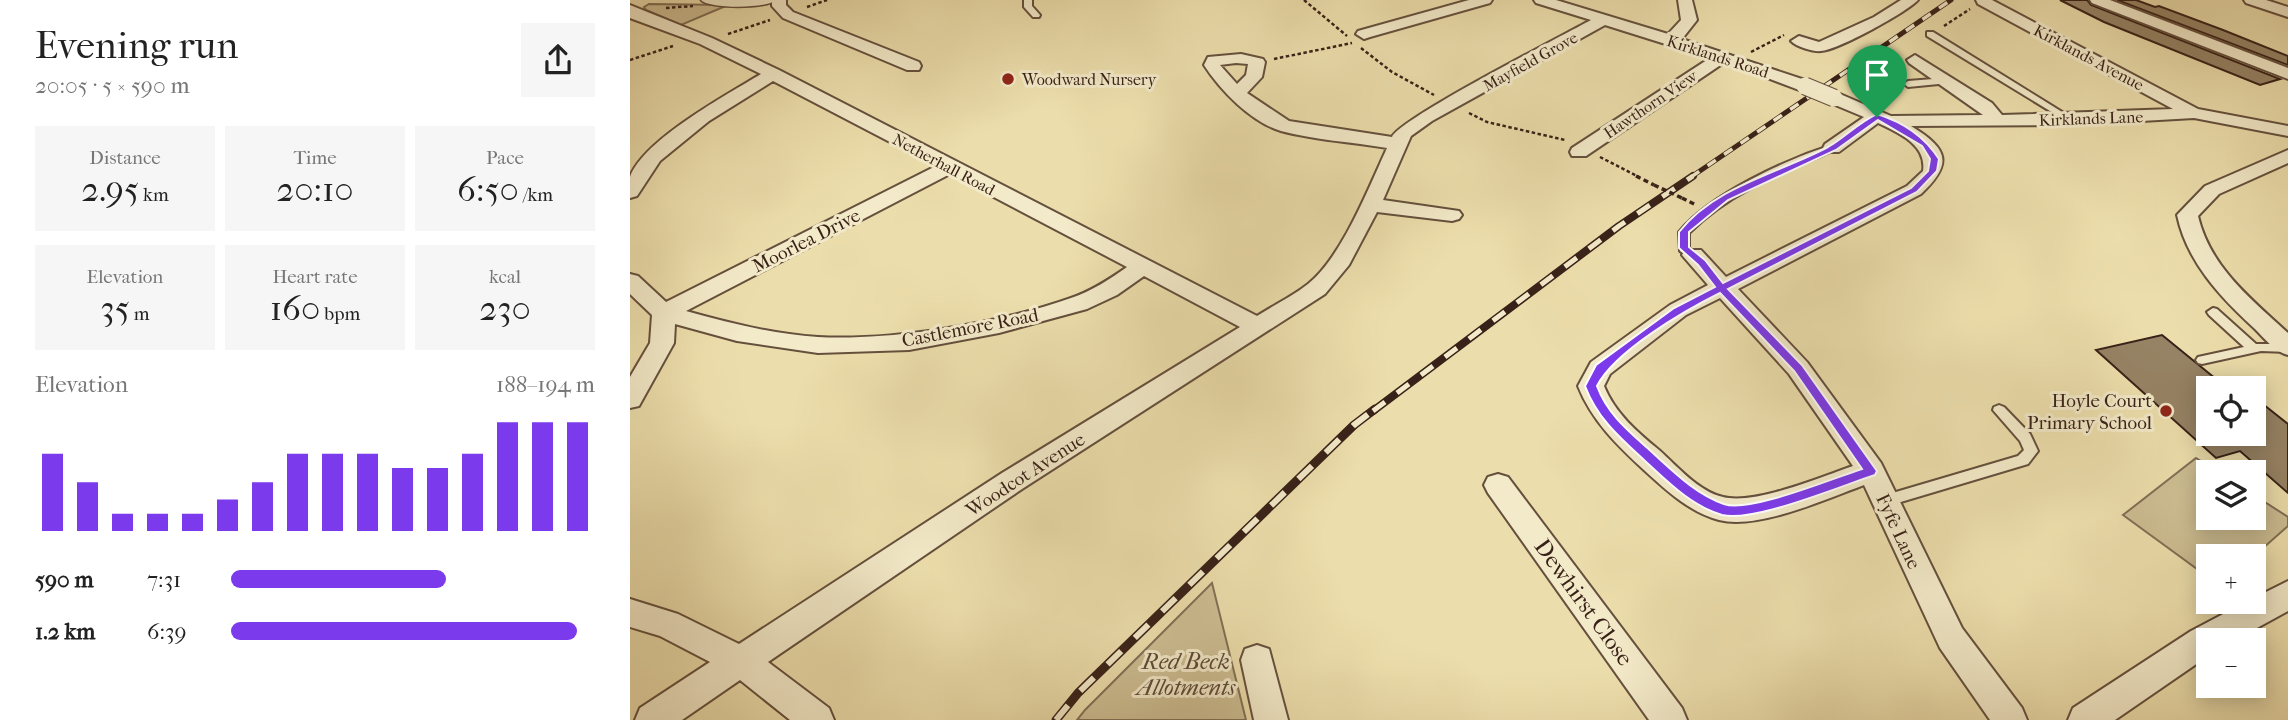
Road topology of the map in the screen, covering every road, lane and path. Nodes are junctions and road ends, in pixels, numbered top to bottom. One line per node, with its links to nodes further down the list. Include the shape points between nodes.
1 (766, 0): 12 (street)
2 (779, 0): 16 (street)
3 (827, 0): 16 (path)
4 (1028, 0): 17 (lane)
5 (1485, 0): 20 (street)
6 (1541, 0): 18 (street, Kirklands Road)
7 (1685, 0): 22 (street, via 1689,20)
8 (1911, 0): 23 (street, via 1820,47)
9 (2097, 0): 30 (street)
10 (2251, 0): 15 (street)
11 (1983, 1): 19 (path); 36 (street, Kirklands Avenue)
12 (704, 3): 14 (path)
13 (630, 10): 21 (street, Netherhall Road)
14 (656, 10)
15 (2288, 12)
16 (788, 15): 21 (path); 28 (street)
17 (1036, 15)
18 (1604, 19): 22 (street, Kirklands Road); 35 (street, Mayfield Grove)
19 (1930, 34): 39 (lane)
20 (1360, 38): 27 (path)
21 (702, 40): 25 (path); 29 (street, Netherhall Road)
22 (1669, 41): 24 (street, Kirklands Road)
23 (1799, 41): 24 (path, via 1782,34)
24 (1729, 58): 37 (street, Kirklands Road, bridge); 43 (street, Hawthorn View)
25 (630, 60)
26 (1915, 60): 31 (street)
27 (1257, 62): 34 (street, via 1254,77); 34 (street, via 1209,60 1215,72)
28 (913, 66)
29 (774, 74): 45 (street, Netherhall Road); 46 (street, via 703,117 653,158)
30 (2288, 74)
31 (1947, 81): 32 (lane); 38 (street)
32 (1908, 84)
33 (1414, 86): 35 (path)
34 (1238, 92): 41 (street, via 1267,118 1284,126)
35 (1455, 103): 41 (street, Woodcot Avenue, via 1426,117 1404,134); 43 (path, via 1487,122 1564,139)
36 (2194, 113): 39 (street, Kirklands Lane); 40 (street, Kirklands Lane)
37 (1884, 119): 38 (street, Kirklands Lane); 42 (street); 53 (street, via 1926,144 1935,159 1933,171 1914,190)
38 (1997, 120): 39 (street, Kirklands Lane)
39 (2071, 120)
40 (2288, 131)
41 (1399, 144): 48 (street, Woodcot Avenue)
42 (1832, 148): 50 (lane, via 1724,198 1684,232 1684,248)
43 (1581, 152): 47 (path, bridge)
44 (2288, 156): 57 (street, via 2212,190 2187,215 2198,253)
45 (949, 167): 51 (street, Netherhall Road); 55 (street, Moorlea Drive)
46 (630, 192)
47 (1682, 198)
48 (1371, 205): 49 (street); 56 (street, Woodcot Avenue, via 1338,265 1317,289)
49 (1452, 215)
50 (1693, 255): 53 (street, Fyfe Lane)
51 (1143, 267): 55 (street, Castlemore Road, via 1079,304 999,326 909,342 818,345 737,333); 56 (street, Netherhall Road)
52 (630, 281): 55 (street)
53 (1721, 288): 62 (street, Fyfe Lane, via 1798,368); 62 (street, via 1678,310 1601,368 1591,386 1613,424 1685,490 1724,510 1751,510)
54 (2213, 312): 58 (lane)
55 (664, 313): 60 (street, via 662,343)
56 (1256, 326): 68 (street, Woodcot Avenue)
57 (2288, 347): 58 (lane)
58 (2254, 349): 59 (lane)
59 (2202, 360)
60 (630, 399)
61 (1999, 411): 64 (lane, via 2025,438 2031,451 2023,460)
62 (1871, 471): 64 (street, Fyfe Lane)
63 (1498, 485): 72 (street, Dewhirst Close)
64 (1884, 500): 73 (street, Fyfe Lane, via 1951,638)
65 (2288, 595): 74 (street, via 2202,642)
66 (630, 613): 68 (street, via 667,624)
67 (1257, 660): 71 (street)
68 (742, 662): 69 (street, Woodcot Avenue); 70 (street)
69 (652, 720)
70 (817, 720)
71 (1271, 720)
72 (1670, 720)
73 (2010, 720)
74 (2085, 720)

